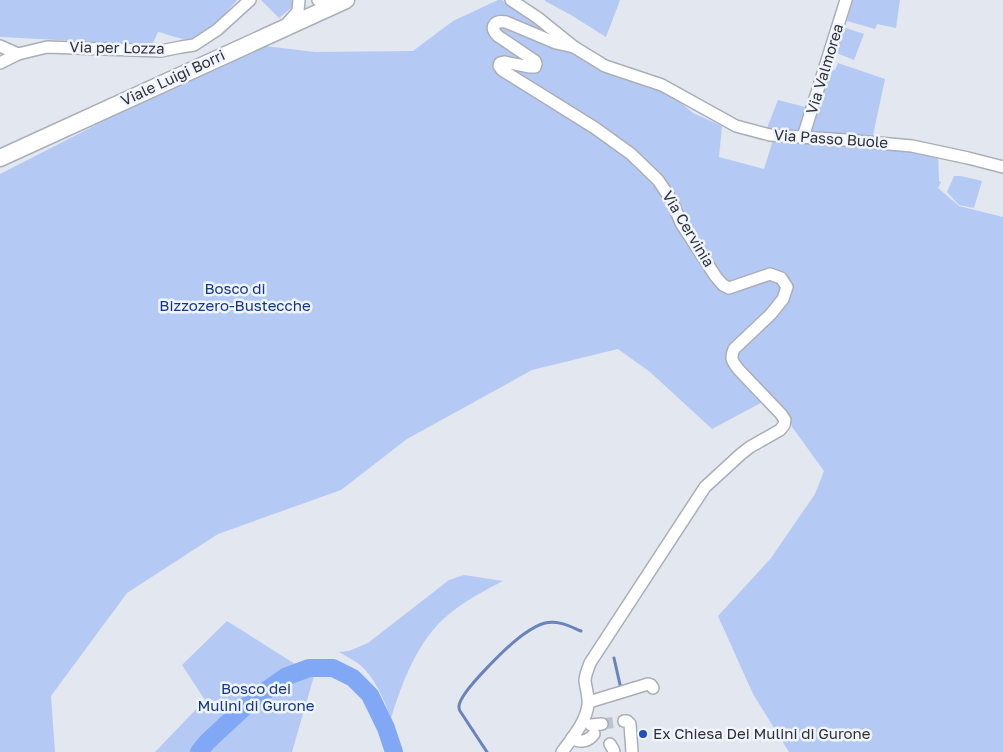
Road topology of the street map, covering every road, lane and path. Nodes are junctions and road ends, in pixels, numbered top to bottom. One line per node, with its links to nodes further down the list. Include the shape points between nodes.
1 (250, 0): 10 (street, Via per Lozza, via 217,30 194,45 161,51 47,47)
2 (299, 0): 7 (street, via 298,10)
3 (318, 0): 6 (street)
4 (511, 0): 9 (street, Via Passo Buole)
5 (846, 0): 12 (street, Via Valmorea)
6 (339, 2): 7 (main road, Viale Luigi Borri)
7 (283, 28): 13 (main road, Viale Luigi Borri)
8 (0, 46): 10 (street)
9 (574, 47): 12 (street, Via Passo Buole, via 605,66 662,85 736,126 770,135); 16 (street, Via Cervinia, via 506,22 500,21 493,27 498,36 536,64 530,67 504,62 499,66 502,70 595,128 631,154 658,180 681,223 723,285 729,288 770,274 781,278 787,287 783,299 771,314 734,348 731,355 739,370 781,414 784,425 741,454 705,487 590,662 585,682)
10 (18, 54): 11 (street, Via per Lozza)
11 (0, 63)
12 (803, 137): 14 (street, Via Passo Buole, via 912,146)
13 (0, 158)
14 (1003, 167)
15 (653, 688): 16 (street, via 648,684)
16 (589, 702): 18 (street, via 588,710)
17 (624, 721): 21 (street, via 630,724)
18 (599, 734): 19 (street); 19 (street, via 580,742)
19 (572, 738): 20 (street)
20 (562, 752)
21 (632, 752)

